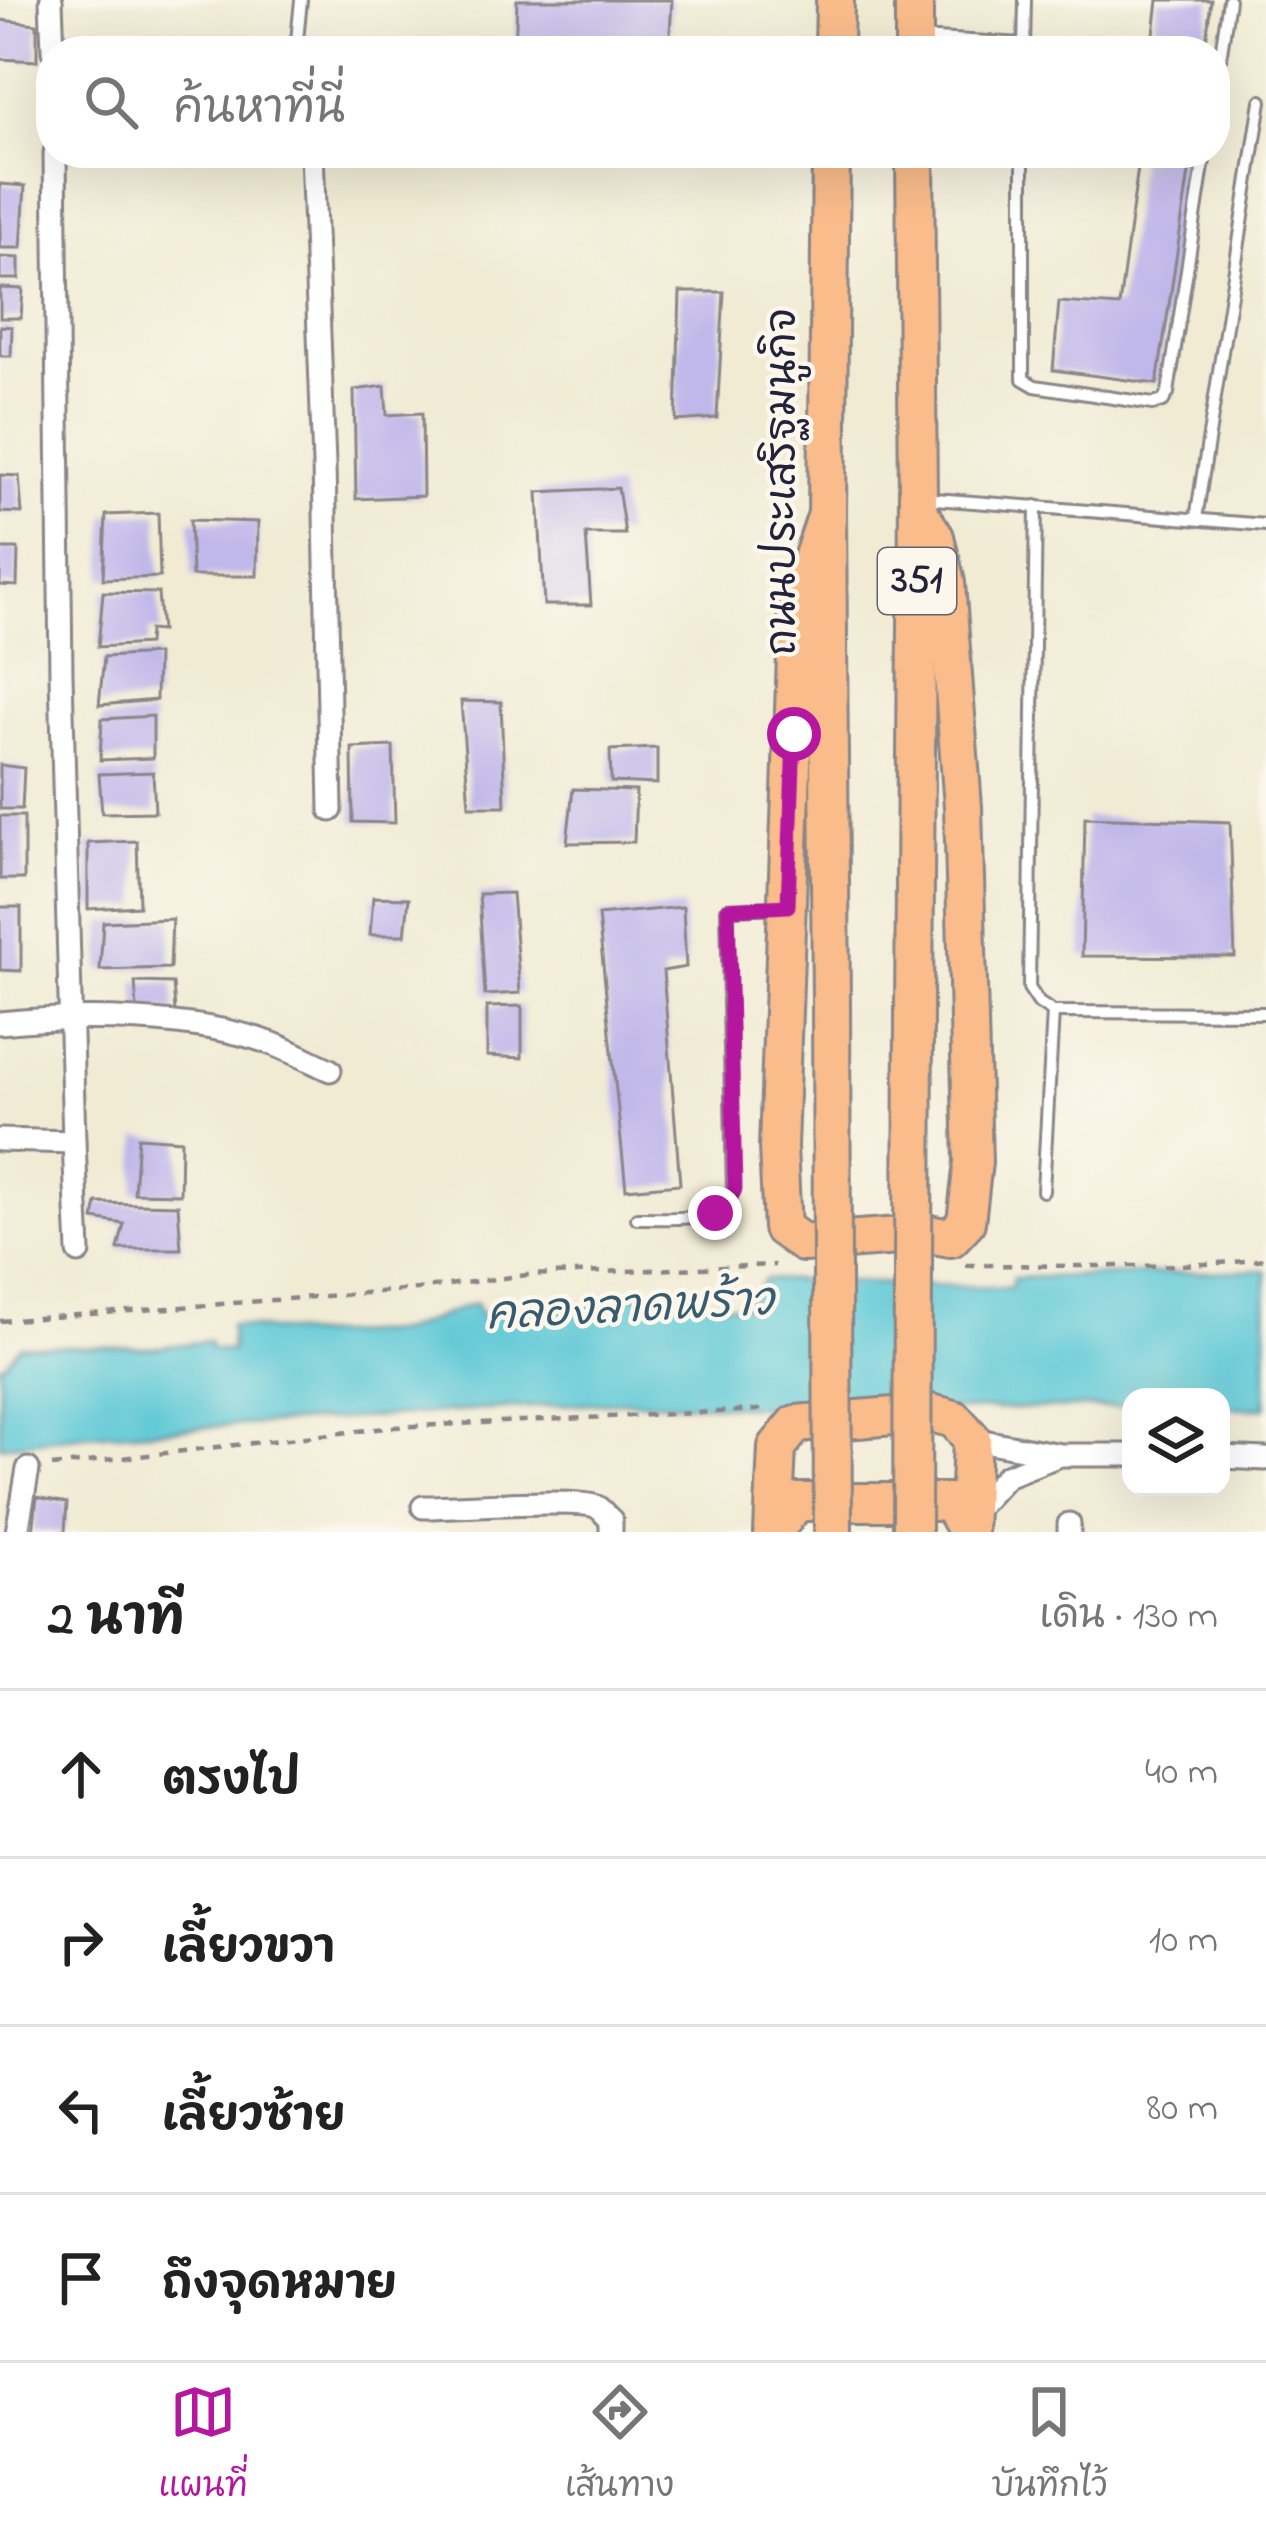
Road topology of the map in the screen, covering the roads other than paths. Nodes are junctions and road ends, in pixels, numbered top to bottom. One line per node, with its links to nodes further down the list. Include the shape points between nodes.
1 (51, 0): 7 (street)
2 (301, 0): 8 (lane)
3 (835, 0): 9 (main road)
4 (914, 0): 10 (main road)
5 (1024, 0): 11 (lane)
6 (1229, 0): 12 (lane)
7 (52, 36)
8 (297, 36)
9 (834, 36)
10 (914, 36)
11 (1024, 36)
12 (1224, 36)
13 (1261, 101): 23 (lane)
14 (55, 168): 29 (street)
15 (313, 168): 25 (street)
16 (831, 168): 22 (main road, ถนนประเสริฐมนูกิจ / 351)
17 (915, 168): 20 (main road, 351)
18 (1023, 168): 19 (lane, via 1023,379 1153,404 1168,393)
19 (1203, 168)
20 (918, 505): 21 (lane); 26 (main road, via 946,583 963,807 973,1162 966,1222 951,1238 803,1243 782,1228); 49 (main road, 351, bridge)
21 (1036, 506): 23 (lane); 27 (lane, via 1029,988)
22 (827, 514): 26 (main road, via 798,602); 48 (main road, ถนนประเสริฐมนูกิจ / 351, bridge)
23 (1196, 518): 24 (lane)
24 (1266, 525)
25 (331, 810)
26 (788, 906): 35 (lane, via 728,909 734,1192 711,1215)
27 (1053, 1012): 28 (lane); 34 (lane)
28 (1266, 1013)
29 (69, 1016): 30 (street); 31 (street, via 212,1029 268,1042); 33 (street)
30 (0, 1023)
31 (330, 1070)
32 (0, 1140): 33 (street)
33 (74, 1142): 36 (street)
34 (1043, 1191)
35 (637, 1218)
36 (79, 1252)
37 (972, 1439): 38 (street); 44 (main road); 47 (main road, via 954,1419 932,1414 796,1424 777,1447)
38 (1061, 1455): 39 (street); 44 (street, via 1006,1476)
39 (1122, 1455)
40 (1230, 1457): 41 (street)
41 (1266, 1459)
42 (28, 1469): 45 (street)
43 (423, 1507): 46 (street, via 572,1501 596,1506)
44 (968, 1527): 47 (main road, via 950,1502 797,1502)
45 (17, 1532)
46 (611, 1532)
47 (773, 1532)
48 (833, 1532)
49 (912, 1532)

